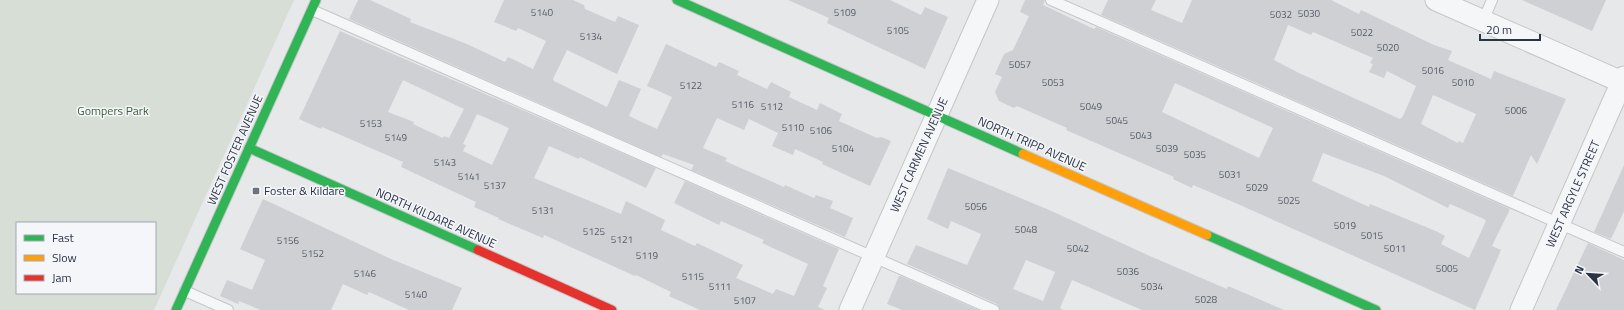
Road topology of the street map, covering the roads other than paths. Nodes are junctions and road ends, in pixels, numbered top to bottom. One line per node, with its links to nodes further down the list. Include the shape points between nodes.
1 (316, 0): 7 (street, WEST FOSTER AVENUE)
2 (677, 0): 10 (street, NORTH TRIPP AVENUE)
3 (988, 0): 10 (street, WEST CARMEN AVENUE)
4 (1051, 0): 12 (lane)
5 (1436, 0): 8 (street)
6 (1492, 0): 8 (lane)
7 (312, 10): 11 (street, WEST FOSTER AVENUE); 14 (lane)
8 (1483, 21): 9 (street)
9 (1623, 80): 12 (street, WEST ARGYLE STREET)
10 (937, 115): 14 (street, WEST CARMEN AVENUE); 21 (street, NORTH TRIPP AVENUE)
11 (250, 148): 15 (street, WEST FOSTER AVENUE); 18 (street, NORTH KILDARE AVENUE)
12 (1560, 224): 13 (lane); 22 (street, WEST ARGYLE STREET)
13 (1624, 252)
14 (874, 256): 19 (street, WEST CARMEN AVENUE); 20 (lane)
15 (185, 291): 16 (street, WEST FOSTER AVENUE); 17 (lane)
16 (176, 310)
17 (228, 310)
18 (612, 310)
19 (850, 310)
20 (994, 310)
21 (1376, 310)
22 (1521, 310)

